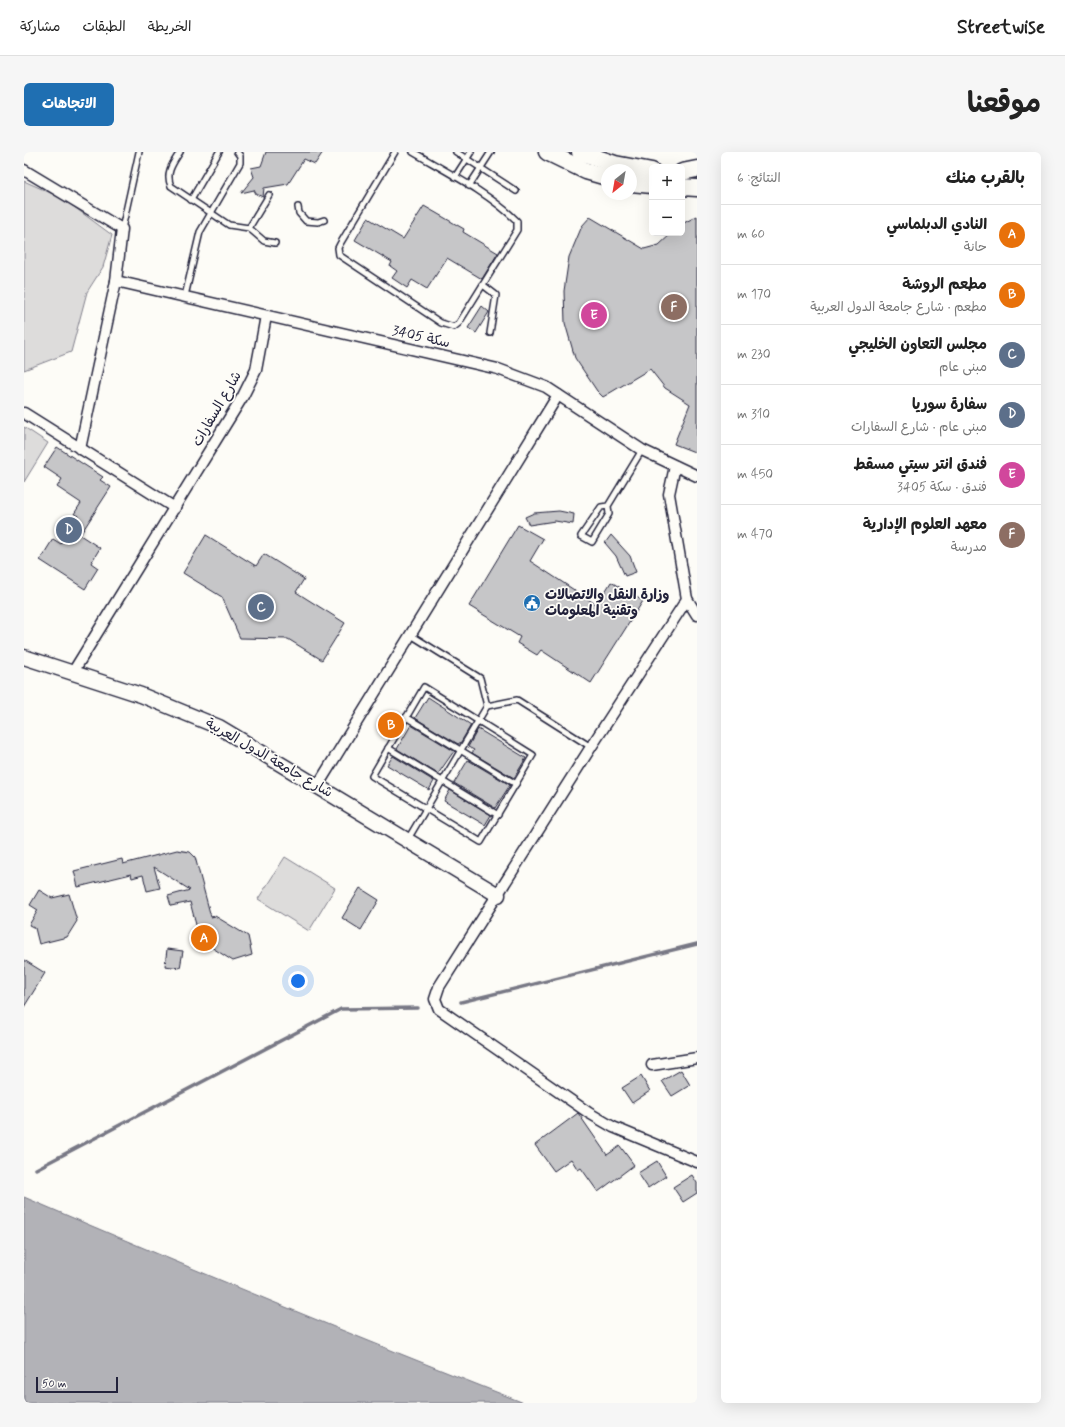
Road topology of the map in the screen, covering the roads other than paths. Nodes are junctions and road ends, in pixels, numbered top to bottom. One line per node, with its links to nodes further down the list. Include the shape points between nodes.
1 (139, 152): 31 (lane)
2 (180, 152): 27 (lane, via 168,178 171,186)
3 (219, 152): 27 (lane)
4 (237, 152): 29 (lane, via 240,164)
5 (395, 152): 35 (lane, via 340,244 339,255 448,326 454,327 459,322)
6 (413, 152): 19 (lane)
7 (456, 152): 12 (lane)
8 (471, 152): 12 (lane)
9 (491, 152): 13 (lane)
10 (547, 152): 18 (main road)
11 (580, 152): 16 (main road, via 615,164)
12 (466, 159): 13 (lane); 19 (lane)
13 (481, 168): 22 (lane); 25 (lane)
14 (697, 169): 17 (main road)
15 (24, 170): 31 (street)
16 (649, 170)
17 (685, 171)
18 (601, 175)
19 (455, 177): 22 (lane)
20 (637, 183): 21 (main road)
21 (649, 185)
22 (469, 186): 35 (lane, via 509,213 516,221 517,230)
23 (685, 187): 24 (main road)
24 (697, 188)
25 (516, 191)
26 (269, 195): 32 (lane)
27 (191, 200): 29 (lane)
28 (298, 207): 30 (lane, via 306,222)
29 (211, 213): 32 (lane, via 229,224); 36 (lane, via 200,232)
30 (324, 220)
31 (122, 228): 34 (street)
32 (249, 228): 33 (lane, via 264,241)
33 (275, 243)
34 (116, 280): 36 (street, سكة 3405); 41 (street)
35 (483, 285): 38 (lane, via 496,295)
36 (185, 296): 37 (street, سكة 3405)
37 (266, 316): 39 (street, سكة 3405, via 498,369 546,387); 46 (street, شارع السفارات, via 256,370)
38 (490, 333)
39 (558, 395): 42 (street, سكة 3405); 49 (street)
40 (24, 414): 41 (street)
41 (80, 448): 46 (street)
42 (642, 450): 43 (street, سكة 3405); 45 (lane)
43 (675, 466): 44 (street, سكة 3405); 47 (street, via 669,494)
44 (697, 476)
45 (608, 506): 45 (lane, via 601,507 581,536 592,542 609,514)
46 (175, 508): 51 (street, شارع السفارات)
47 (687, 599): 48 (street); 55 (street)
48 (697, 615)
49 (411, 635): 52 (lane, via 480,678); 60 (street)
50 (24, 656): 51 (street, شارع جامعة الدول العربية)
51 (73, 672): 60 (street, شارع جامعة الدول العربية, via 141,695 219,727)
52 (487, 706): 54 (lane); 55 (lane, via 518,700)
53 (406, 717): 54 (lane, via 424,688); 56 (lane); 57 (lane)
54 (478, 721): 57 (lane); 59 (lane, via 533,755)
55 (590, 747): 64 (street)
56 (388, 748): 58 (lane); 61 (lane, via 372,776)
57 (461, 750): 58 (lane); 59 (lane)
58 (442, 781): 61 (lane); 62 (lane)
59 (516, 784): 62 (lane)
60 (318, 785): 63 (street, شارع جامعة الدول العربية)
61 (426, 809): 62 (lane, via 481,842); 63 (lane)
62 (498, 815)
63 (408, 840): 64 (street, شارع جامعة الدول العربية)
64 (498, 895): 67 (street, via 439,987 435,999 439,1009 595,1117)
65 (697, 1058): 66 (street)
66 (652, 1065)
67 (697, 1162)

